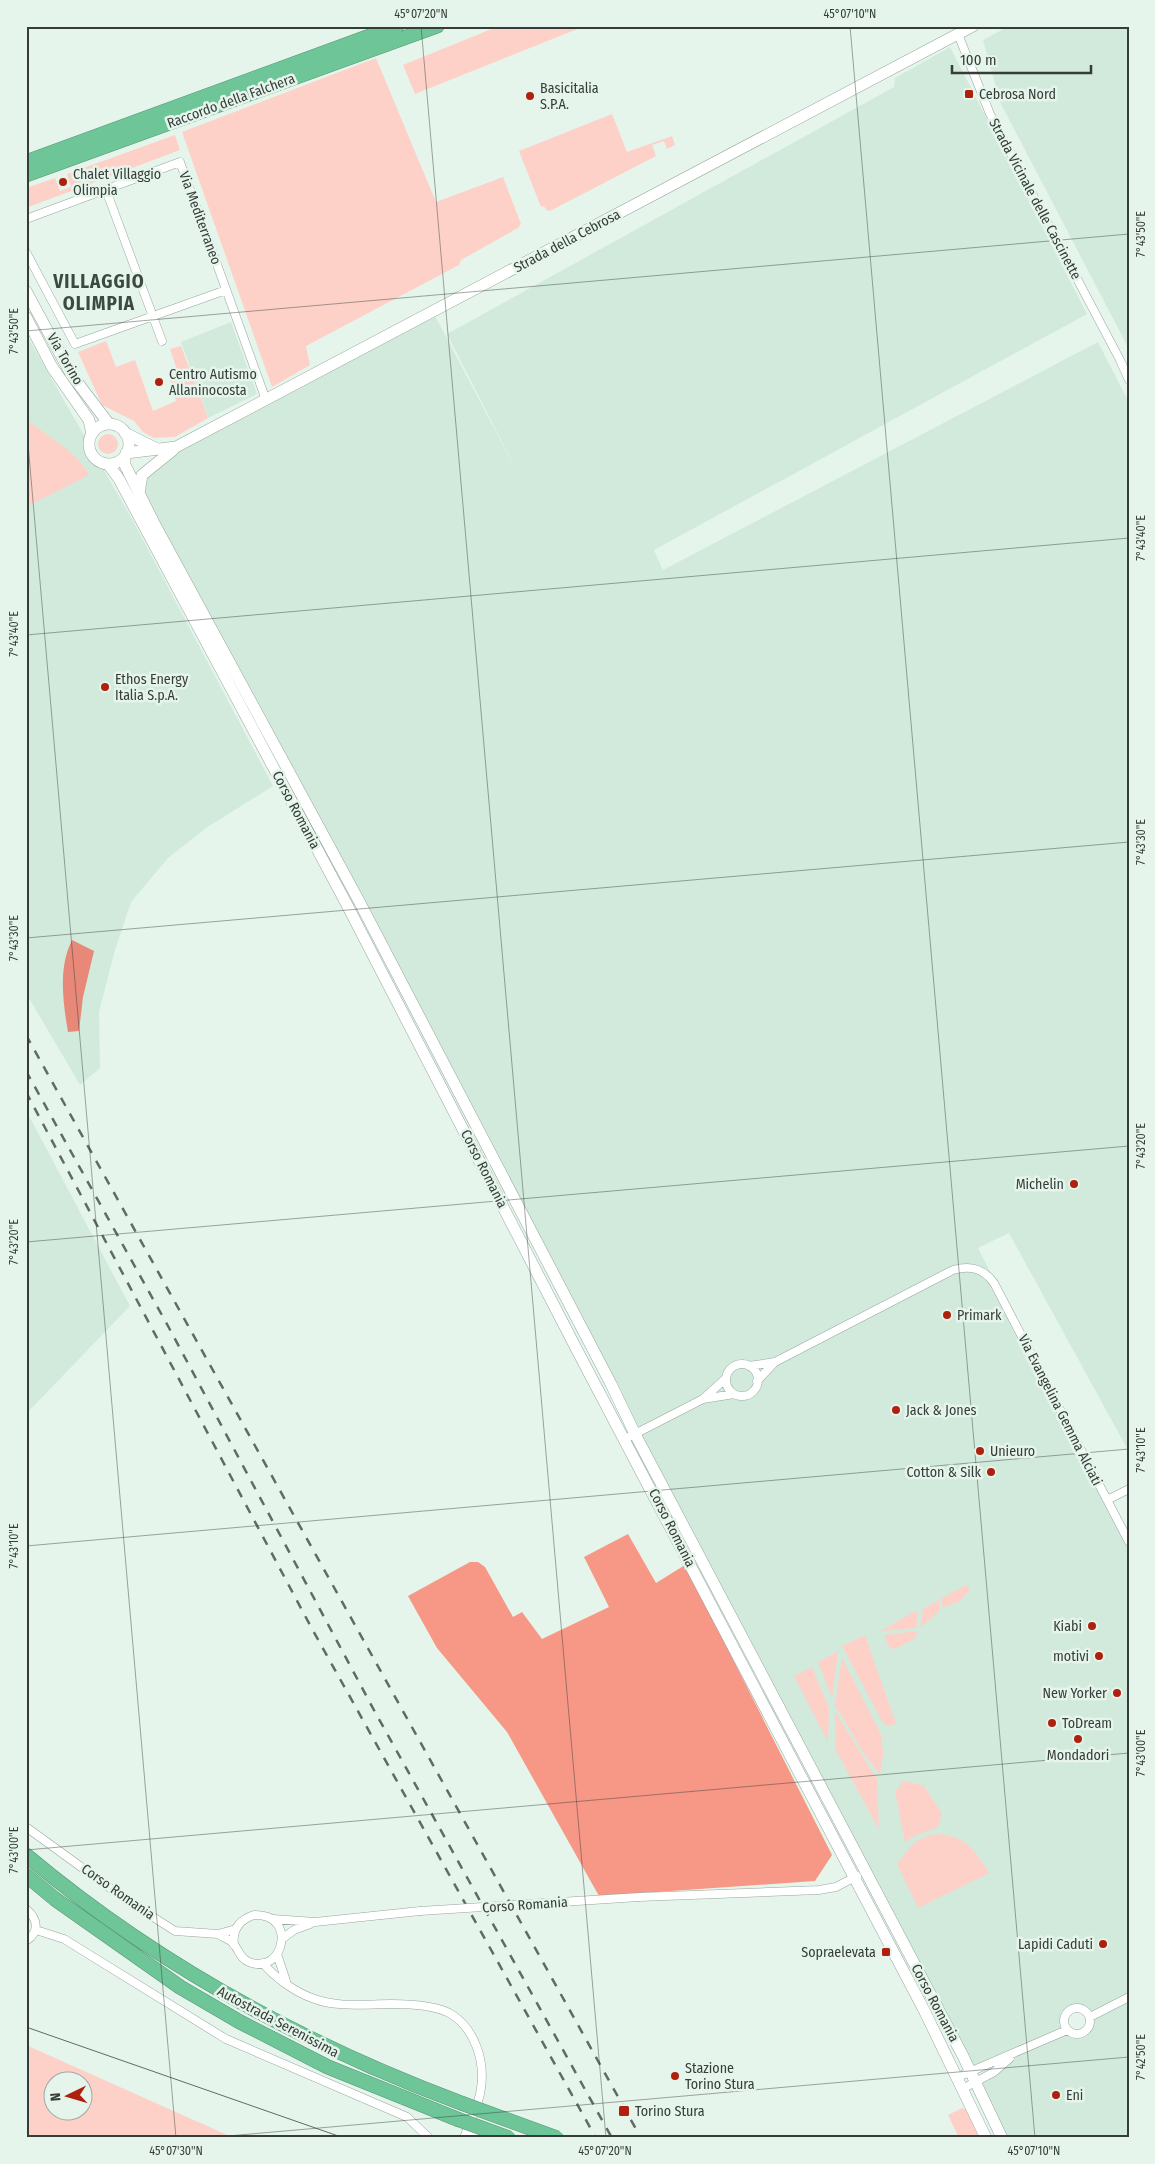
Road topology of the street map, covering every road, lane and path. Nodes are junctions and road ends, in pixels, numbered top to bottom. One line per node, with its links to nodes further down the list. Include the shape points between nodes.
1 (396, 26): 5 (highway, Raccordo della Falchera)
2 (436, 26): 6 (highway, Raccordo della Falchera)
3 (973, 26): 4 (main road, Strada della Cebrosa)
4 (958, 34): 15 (street, Strada Vicinale delle Cascinette, via 990,114); 18 (main road, Strada della Cebrosa)
5 (26, 162)
6 (26, 175)
7 (106, 190): 8 (street, Via Mediterraneo); 11 (street, Via Mediterraneo, via 180,162); 13 (street)
8 (26, 219)
9 (26, 252): 13 (street, Via Torino, via 76,344)
10 (26, 290): 19 (main road, Via Torino, via 71,374)
11 (226, 290): 13 (street); 18 (street, Via Mediterraneo)
12 (26, 317): 21 (main road, Via Torino, via 52,367 89,420)
13 (152, 317): 14 (street)
14 (162, 341)
15 (1120, 360): 16 (street, Strada Vicinale delle Cascinette); 17 (street, Strada Vicinale delle Cascinette)
16 (1129, 371)
17 (1129, 380)
18 (266, 400): 22 (main road, Strada della Cebrosa)
19 (109, 424): 20 (main road); 21 (main road)
20 (125, 433): 23 (main road); 24 (main road, via 129,445)
21 (92, 434): 25 (main road, via 92,454)
22 (176, 447): 23 (main road, Strada della Cebrosa); 26 (main road, via 142,475)
23 (159, 450): 24 (main road, Strada della Cebrosa)
24 (125, 455): 25 (main road, via 120,461); 26 (main road, Corso Romania, via 124,465)
25 (108, 464): 33 (main road, Corso Romania, via 119,479)
26 (139, 495): 33 (main road, Corso Romania, via 359,901 611,1384)
27 (775, 1362): 28 (street, Via Evangelina Gemma Alciati); 30 (street, Via Evangelina Gemma Alciati); 35 (street, Via Evangelina Gemma Alciati, via 953,1270 964,1267 977,1270 994,1283)
28 (749, 1366): 29 (street, via 736,1365 728,1371); 30 (street, via 756,1372)
29 (726, 1379): 31 (street); 32 (street)
30 (758, 1381): 31 (street, via 747,1395)
31 (734, 1394): 32 (street)
32 (703, 1399): 33 (street)
33 (630, 1436): 39 (main road, Corso Romania); 41 (main road, Corso Romania)
34 (1129, 1489): 35 (street)
35 (1107, 1500): 36 (street, Via Evangelina Gemma Alciati)
36 (1129, 1542)
37 (26, 1827): 47 (street, Corso Romania, via 175,1931)
38 (26, 1856): 66 (highway, Autostrada Serenissima, bridge, via 124,1931 246,2007 332,2051)
39 (866, 1870): 41 (street, Corso Romania); 59 (main road, Corso Romania)
40 (26, 1874): 65 (highway, Autostrada Serenissima, bridge, via 54,1899 180,1987 240,2022 328,2067)
41 (854, 1877): 44 (street, Corso Romania, bridge, via 819,1890 639,1897 420,1911); 58 (main road, Corso Romania)
42 (26, 1909): 46 (street, via 35,1918)
43 (271, 1919): 44 (street, Corso Romania); 45 (street, via 254,1915 243,1920); 48 (street, via 280,1930)
44 (315, 1922): 48 (street, Corso Romania)
45 (236, 1929): 47 (street, Corso Romania); 50 (street)
46 (36, 1930): 49 (street); 62 (street, via 64,1939 226,2039 407,2117)
47 (218, 1934): 50 (street)
48 (282, 1939): 51 (street)
49 (26, 1941)
50 (234, 1945): 52 (street, via 248,1962)
51 (277, 1954): 52 (street); 53 (street)
52 (263, 1963): 53 (street)
53 (288, 1985): 61 (street, via 312,1998 331,2003 393,2004 451,2015 472,2036 481,2060 481,2089)
54 (1129, 1997): 55 (street)
55 (1090, 2017): 56 (street, via 1086,2032 1076,2034); 56 (street, via 1082,2008 1070,2010 1064,2020)
56 (1067, 2030): 57 (street)
57 (1012, 2056): 59 (street); 59 (street, via 994,2072)
58 (958, 2077): 59 (street); 60 (main road, Corso Romania)
59 (973, 2077): 60 (street); 68 (main road, Corso Romania)
60 (964, 2088): 67 (main road, Corso Romania)
61 (473, 2119): 63 (street); 64 (street)
62 (429, 2138)
63 (464, 2138)
64 (474, 2138)
65 (509, 2138)
66 (557, 2138)
67 (986, 2138)
68 (1002, 2138)

